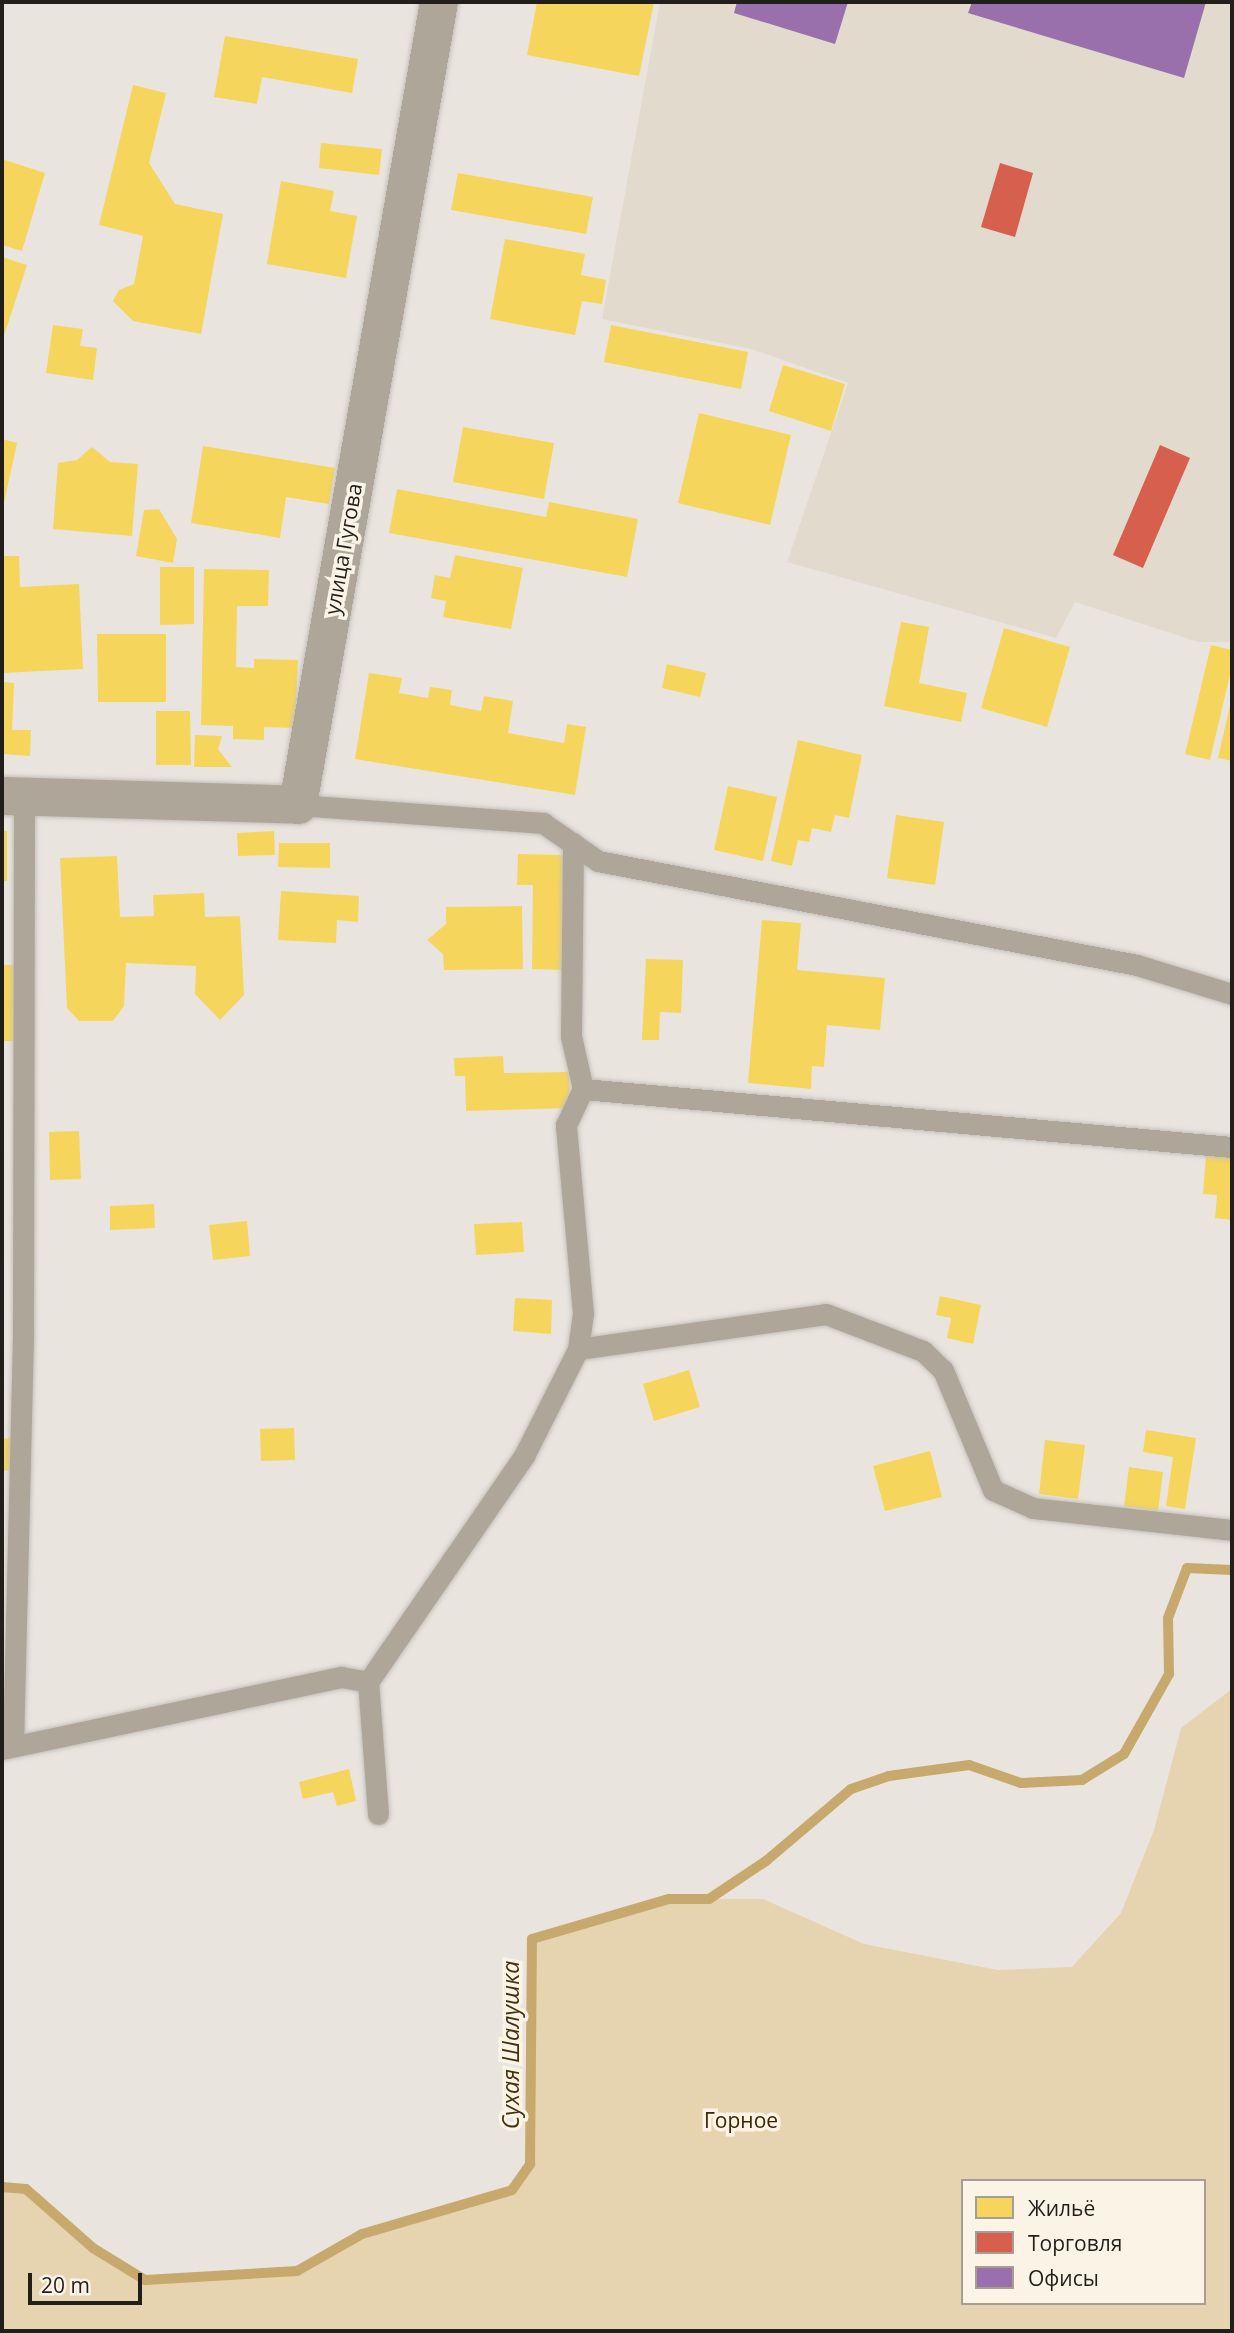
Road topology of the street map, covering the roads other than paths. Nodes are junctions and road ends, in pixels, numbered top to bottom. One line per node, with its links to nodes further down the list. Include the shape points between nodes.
1 (439, 2): 3 (street, улица Гугова)
2 (13, 797): 3 (street); 11 (lane, via 23,1331)
3 (298, 805): 4 (lane, via 543,823)
4 (573, 843): 5 (lane, via 598,861 1137,965); 6 (lane, via 571,1036)
5 (1232, 994)
6 (583, 1089): 7 (lane); 8 (lane, via 566,1125 583,1313)
7 (1232, 1147)
8 (578, 1349): 9 (lane, via 826,1314 923,1352 943,1370 993,1490 1033,1508); 10 (lane, via 524,1456)
9 (1232, 1530)
10 (368, 1682): 11 (lane, via 341,1677 170,1719); 12 (lane)
11 (7, 1748)
12 (378, 1814)

